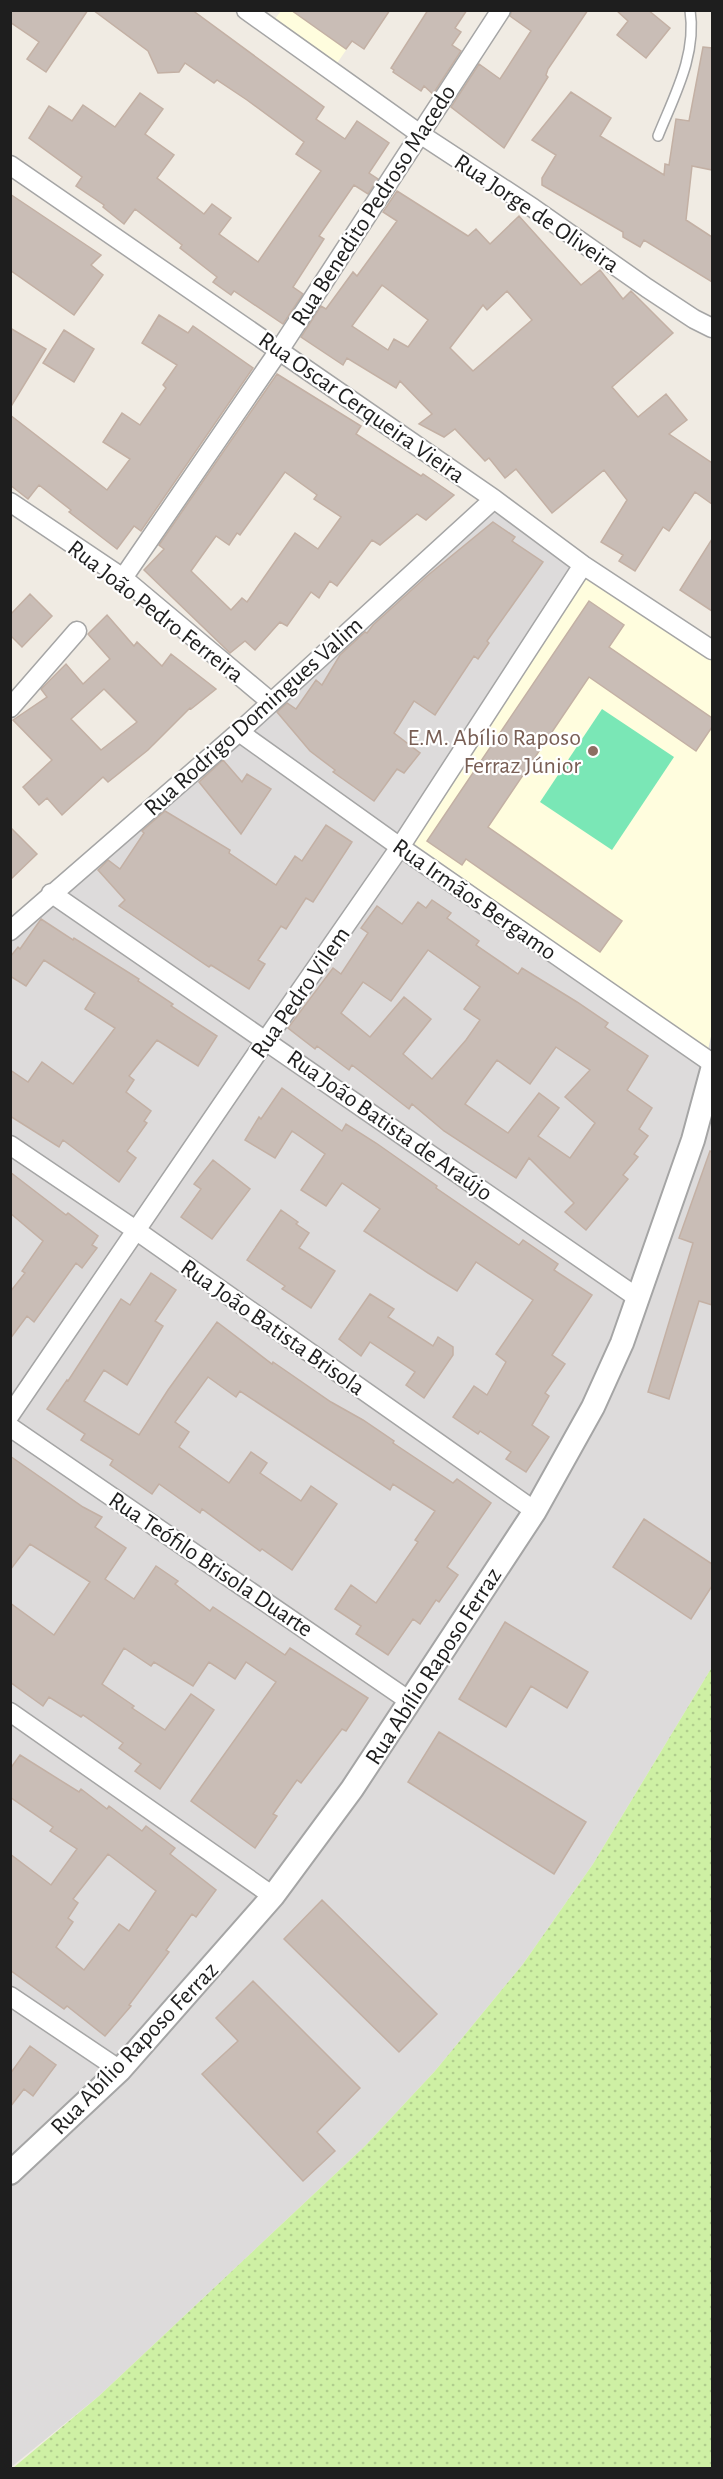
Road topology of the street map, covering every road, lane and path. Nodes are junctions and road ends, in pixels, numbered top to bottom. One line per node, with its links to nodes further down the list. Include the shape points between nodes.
1 (246, 10): 4 (street, Rua Jorge de Oliveira)
2 (501, 10): 4 (street, Rua Benedito Pedroso Macedo)
3 (690, 10): 5 (lane, via 689,55)
4 (420, 134): 7 (street, Rua Jorge de Oliveira, via 684,313); 8 (street, Rua Benedito Pedroso Macedo)
5 (658, 136)
6 (10, 165): 8 (street, Rua Oscar Cerqueira Vieira)
7 (712, 328)
8 (280, 349): 9 (street, Rua Oscar Cerqueira Vieira); 12 (street, Rua Benedito Pedroso Macedo)
9 (494, 499): 11 (street, Rua Oscar Cerqueira Vieira); 15 (street, Rua Rodrigo Domingues Valim)
10 (10, 502): 12 (street, Rua João Pedro Ferreira)
11 (583, 565): 14 (street, Rua Oscar Cerqueira Vieira); 18 (street, Rua Pedro Vilem)
12 (123, 578): 15 (street, Rua João Pedro Ferreira)
13 (77, 632): 16 (street)
14 (712, 650)
15 (271, 702): 17 (street, Rua Rodrigo Domingues Valim)
16 (10, 708)
17 (239, 732): 18 (street, Rua Irmãos Bergamo); 19 (street, Rua Rodrigo Domingues Valim)
18 (400, 847): 21 (street, Rua Pedro Vilem); 22 (street, Rua Irmãos Bergamo)
19 (51, 893): 20 (street, Rua Rodrigo Domingues Valim); 21 (street, Rua João Batista de Araújo)
20 (10, 931)
21 (266, 1040): 25 (street, Rua Pedro Vilem); 26 (street, Rua João Batista de Araújo)
22 (712, 1063)
23 (712, 1070): 26 (street, Rua Abílio Raposo Ferraz, via 693,1140)
24 (10, 1145): 25 (street, Rua João Batista Brisola)
25 (137, 1231): 27 (street, Rua Pedro Vilem); 29 (street, Rua João Batista Brisola)
26 (638, 1298): 29 (street, Rua Abílio Raposo Ferraz, via 593,1407)
27 (10, 1415)
28 (10, 1427): 30 (street, Rua Teófilo Brisola Duarte)
29 (535, 1511): 30 (street, Rua Abílio Raposo Ferraz)
30 (411, 1702): 32 (street, Rua Abílio Raposo Ferraz)
31 (10, 1712): 32 (street)
32 (273, 1896): 34 (street, Rua Abílio Raposo Ferraz)
33 (10, 1996): 34 (street)
34 (120, 2070): 35 (street, Rua Abílio Raposo Ferraz)
35 (10, 2174)

